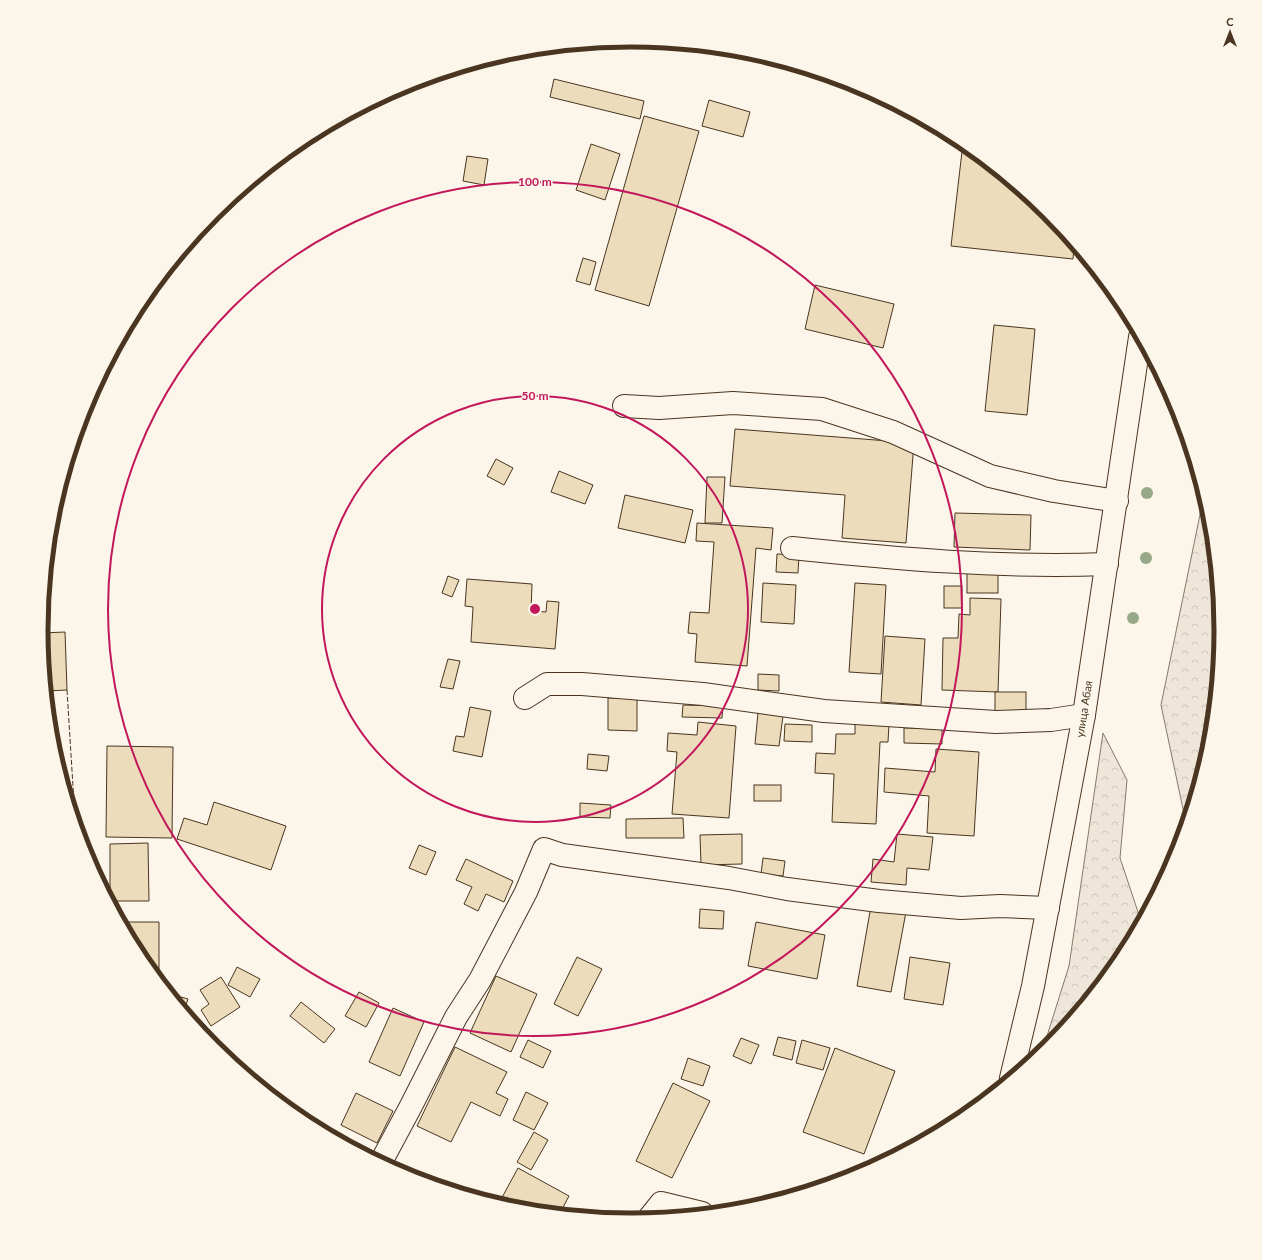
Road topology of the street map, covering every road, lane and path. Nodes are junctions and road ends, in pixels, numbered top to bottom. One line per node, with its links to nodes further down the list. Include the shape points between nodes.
1 (1139, 344): 3 (street, улица Абая)
2 (624, 406): 3 (street, via 659,408 733,404 822,409 893,432 990,476 1054,491)
3 (1117, 501): 5 (street, улица Абая)
4 (792, 548): 5 (street, via 990,565)
5 (1107, 564): 7 (street, улица Абая)
6 (525, 698): 7 (street, via 546,684 582,684 703,694 824,711 996,722 1051,720)
7 (1084, 715): 8 (street, улица Абая)
8 (1048, 908): 9 (street, улица Абая); 10 (street, via 961,908 879,900 787,889 562,854 544,849 526,892 480,980 456,1017)
9 (1013, 1070)
10 (383, 1158)
11 (689, 1210): 12 (street, via 660,1203)
12 (653, 1212)

